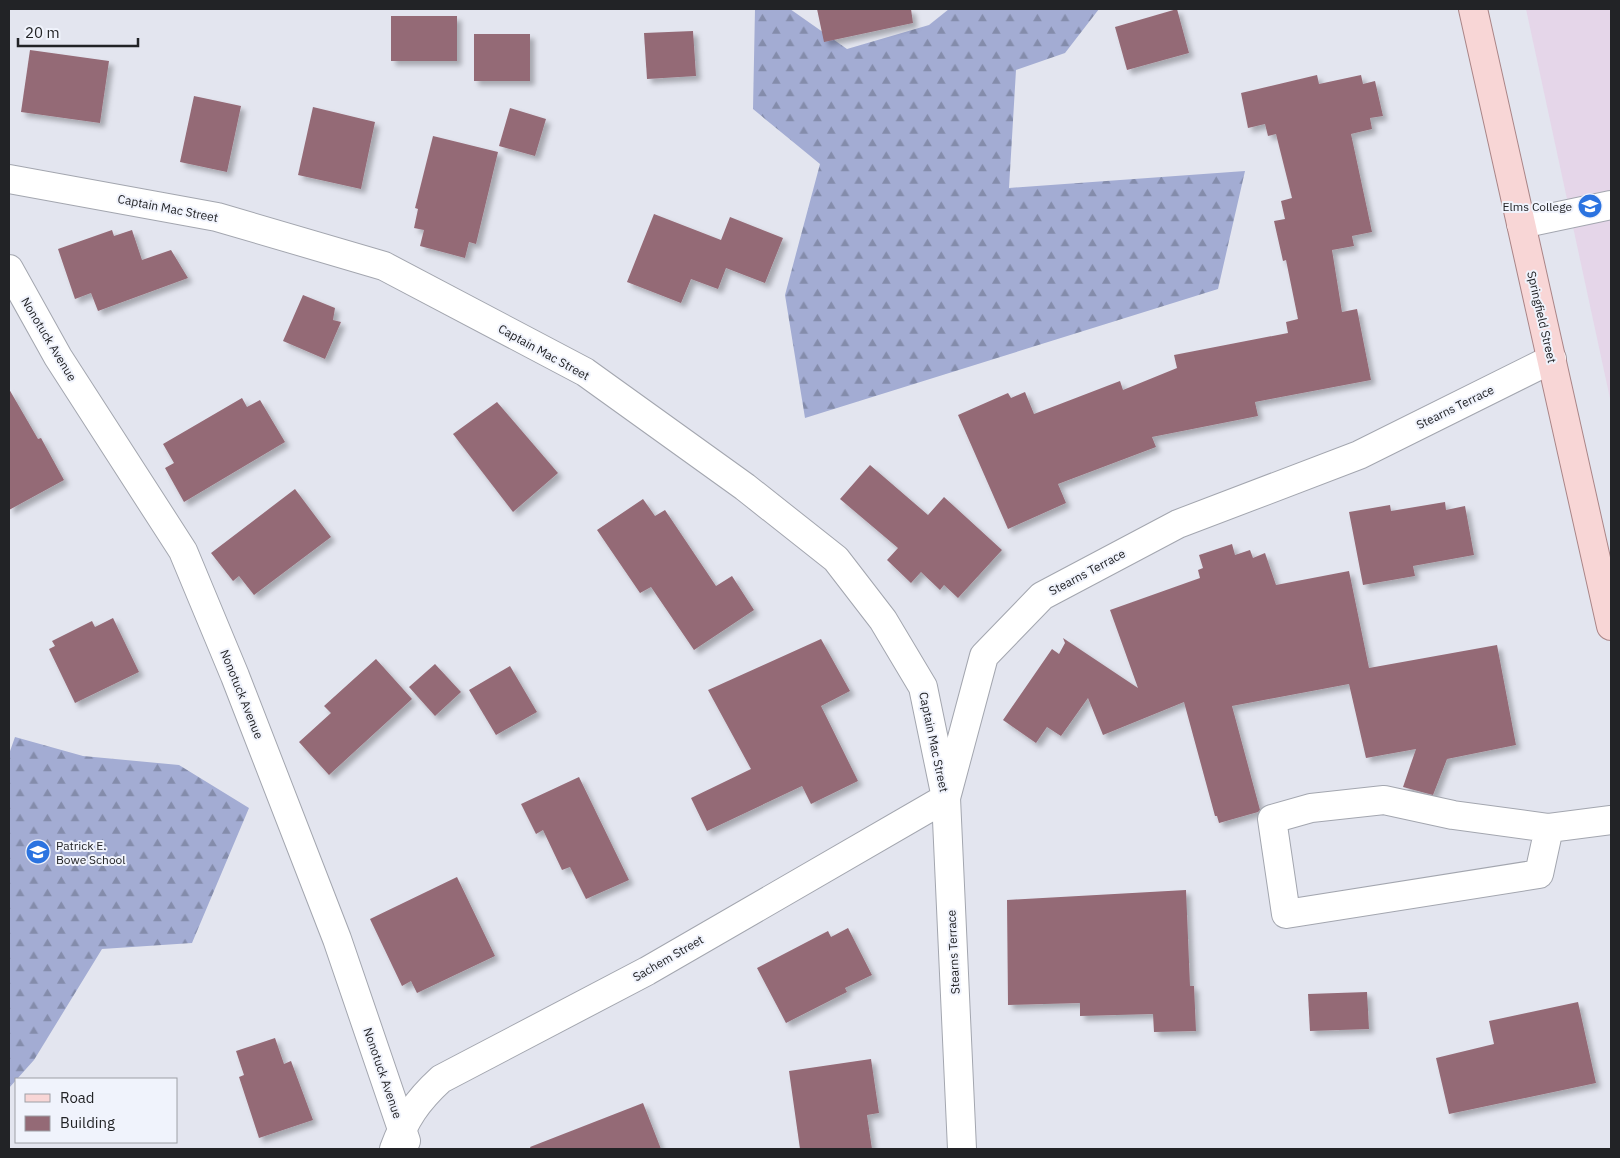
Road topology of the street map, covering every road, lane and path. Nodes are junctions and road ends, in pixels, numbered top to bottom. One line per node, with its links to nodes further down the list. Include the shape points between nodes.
1 (1473, 9): 4 (main road, Springfield Street)
2 (9, 179): 8 (street, Captain Mac Street, via 217,217 384,266 585,372 745,487 836,559 883,620 923,687)
3 (1611, 205): 4 (street)
4 (1521, 224): 6 (main road, Springfield Street)
5 (11, 279): 11 (street, Nonotuck Avenue, via 183,551 236,676 337,939)
6 (1552, 358): 7 (main road, Springfield Street); 8 (street, Stearns Terrace, via 1359,455 1178,524 1042,596 984,656)
7 (1611, 626)
8 (946, 798): 11 (street, Sachem Street, via 647,971 441,1079 419,1099); 12 (street, Stearns Terrace)
9 (1611, 820): 10 (street)
10 (1549, 828): 10 (street, via 1453,815 1384,800 1311,808 1272,819 1286,914 1539,874)
11 (401, 1142)
12 (962, 1149)

